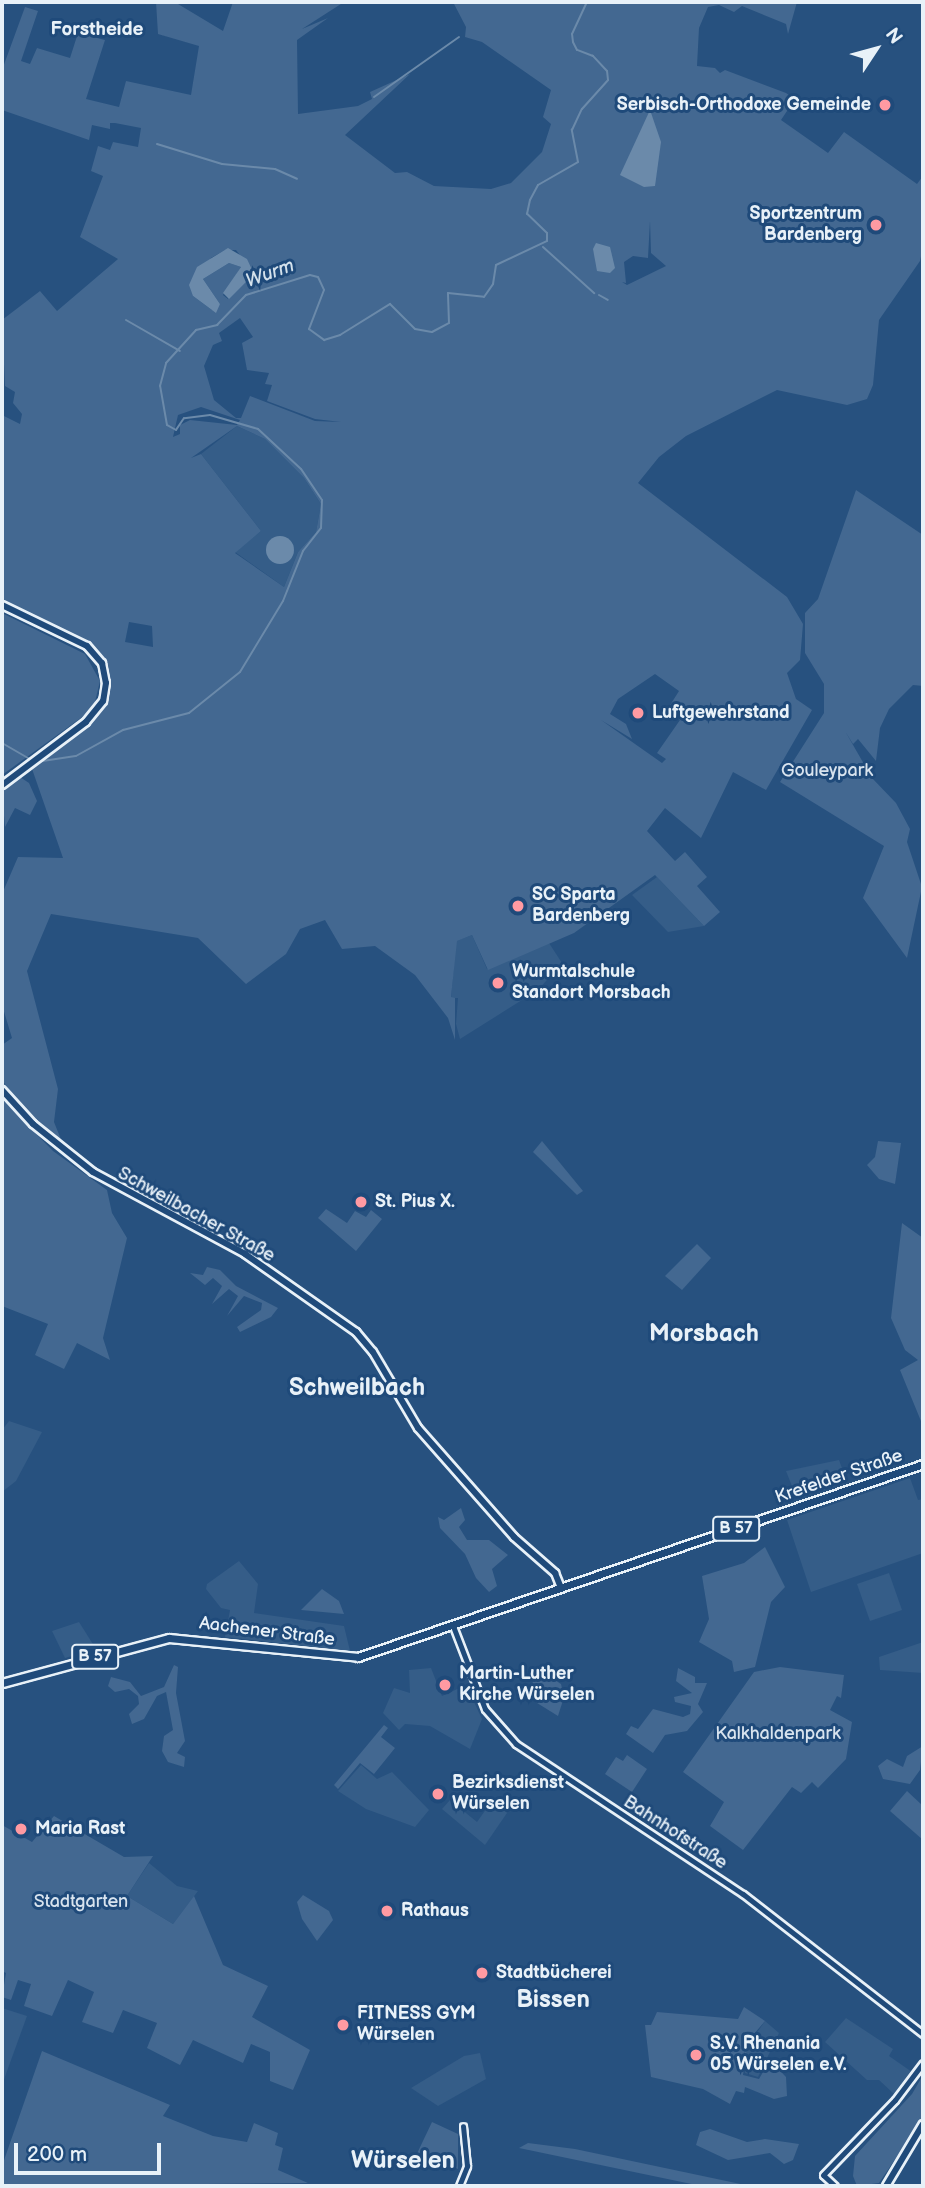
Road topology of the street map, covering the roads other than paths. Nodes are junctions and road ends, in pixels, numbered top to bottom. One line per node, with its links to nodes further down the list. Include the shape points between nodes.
1 (2, 605): 2 (main road, via 87,646 106,674 106,691 94,714)
2 (2, 785)
3 (2, 1090): 6 (main road, Schweilbacher Straße, via 33,1124 93,1172 244,1254 356,1332 418,1428 514,1537 555,1573)
4 (923, 1464): 5 (main road, Krefelder Straße / B 57)
5 (685, 1548): 6 (main road, Aachener Straße / B 57)
6 (561, 1588): 7 (main road, Aachener Straße / B 57)
7 (453, 1626): 8 (main road, Aachener Straße / B 57, via 349,1657 206,1638 169,1638); 9 (street, Bahnhofstraße, via 485,1709 516,1744 743,1894)
8 (2, 1683)
9 (923, 2034)
10 (923, 2063): 15 (street, via 895,2100 823,2175)
11 (923, 2124): 13 (main road)
12 (463, 2126): 14 (street, via 467,2166)
13 (887, 2184): 16 (main road)
14 (459, 2186)
15 (835, 2186)
16 (879, 2186)

